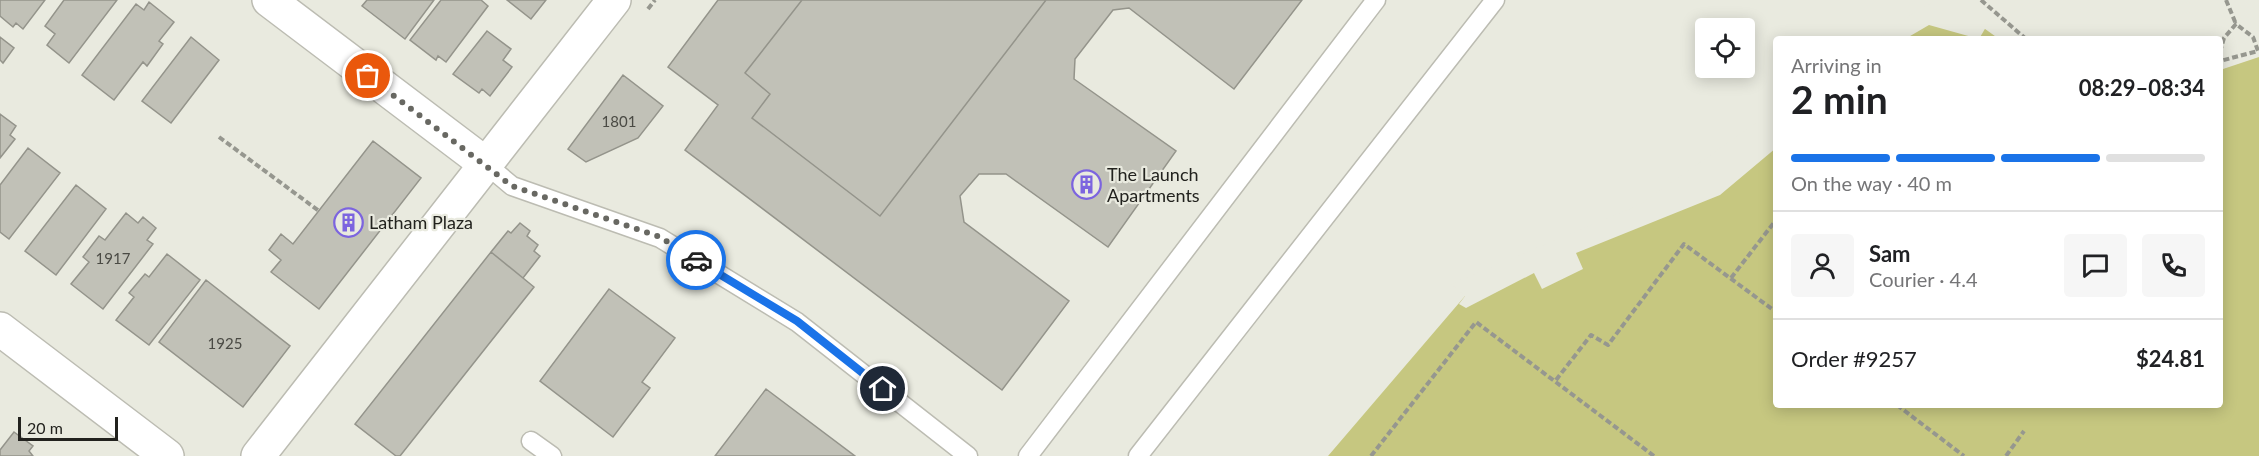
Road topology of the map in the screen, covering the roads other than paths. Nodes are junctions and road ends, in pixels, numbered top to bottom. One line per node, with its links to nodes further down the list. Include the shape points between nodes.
1 (269, 0): 5 (street)
2 (614, 0): 5 (street)
3 (1376, 0): 12 (lane)
4 (1495, 0): 13 (lane)
5 (487, 165): 9 (street); 11 (lane, via 512,186 660,237 797,321)
6 (0, 329): 8 (street)
7 (531, 441): 10 (lane)
8 (167, 456)
9 (258, 456)
10 (552, 456)
11 (968, 456)
12 (1028, 456)
13 (1138, 456)

